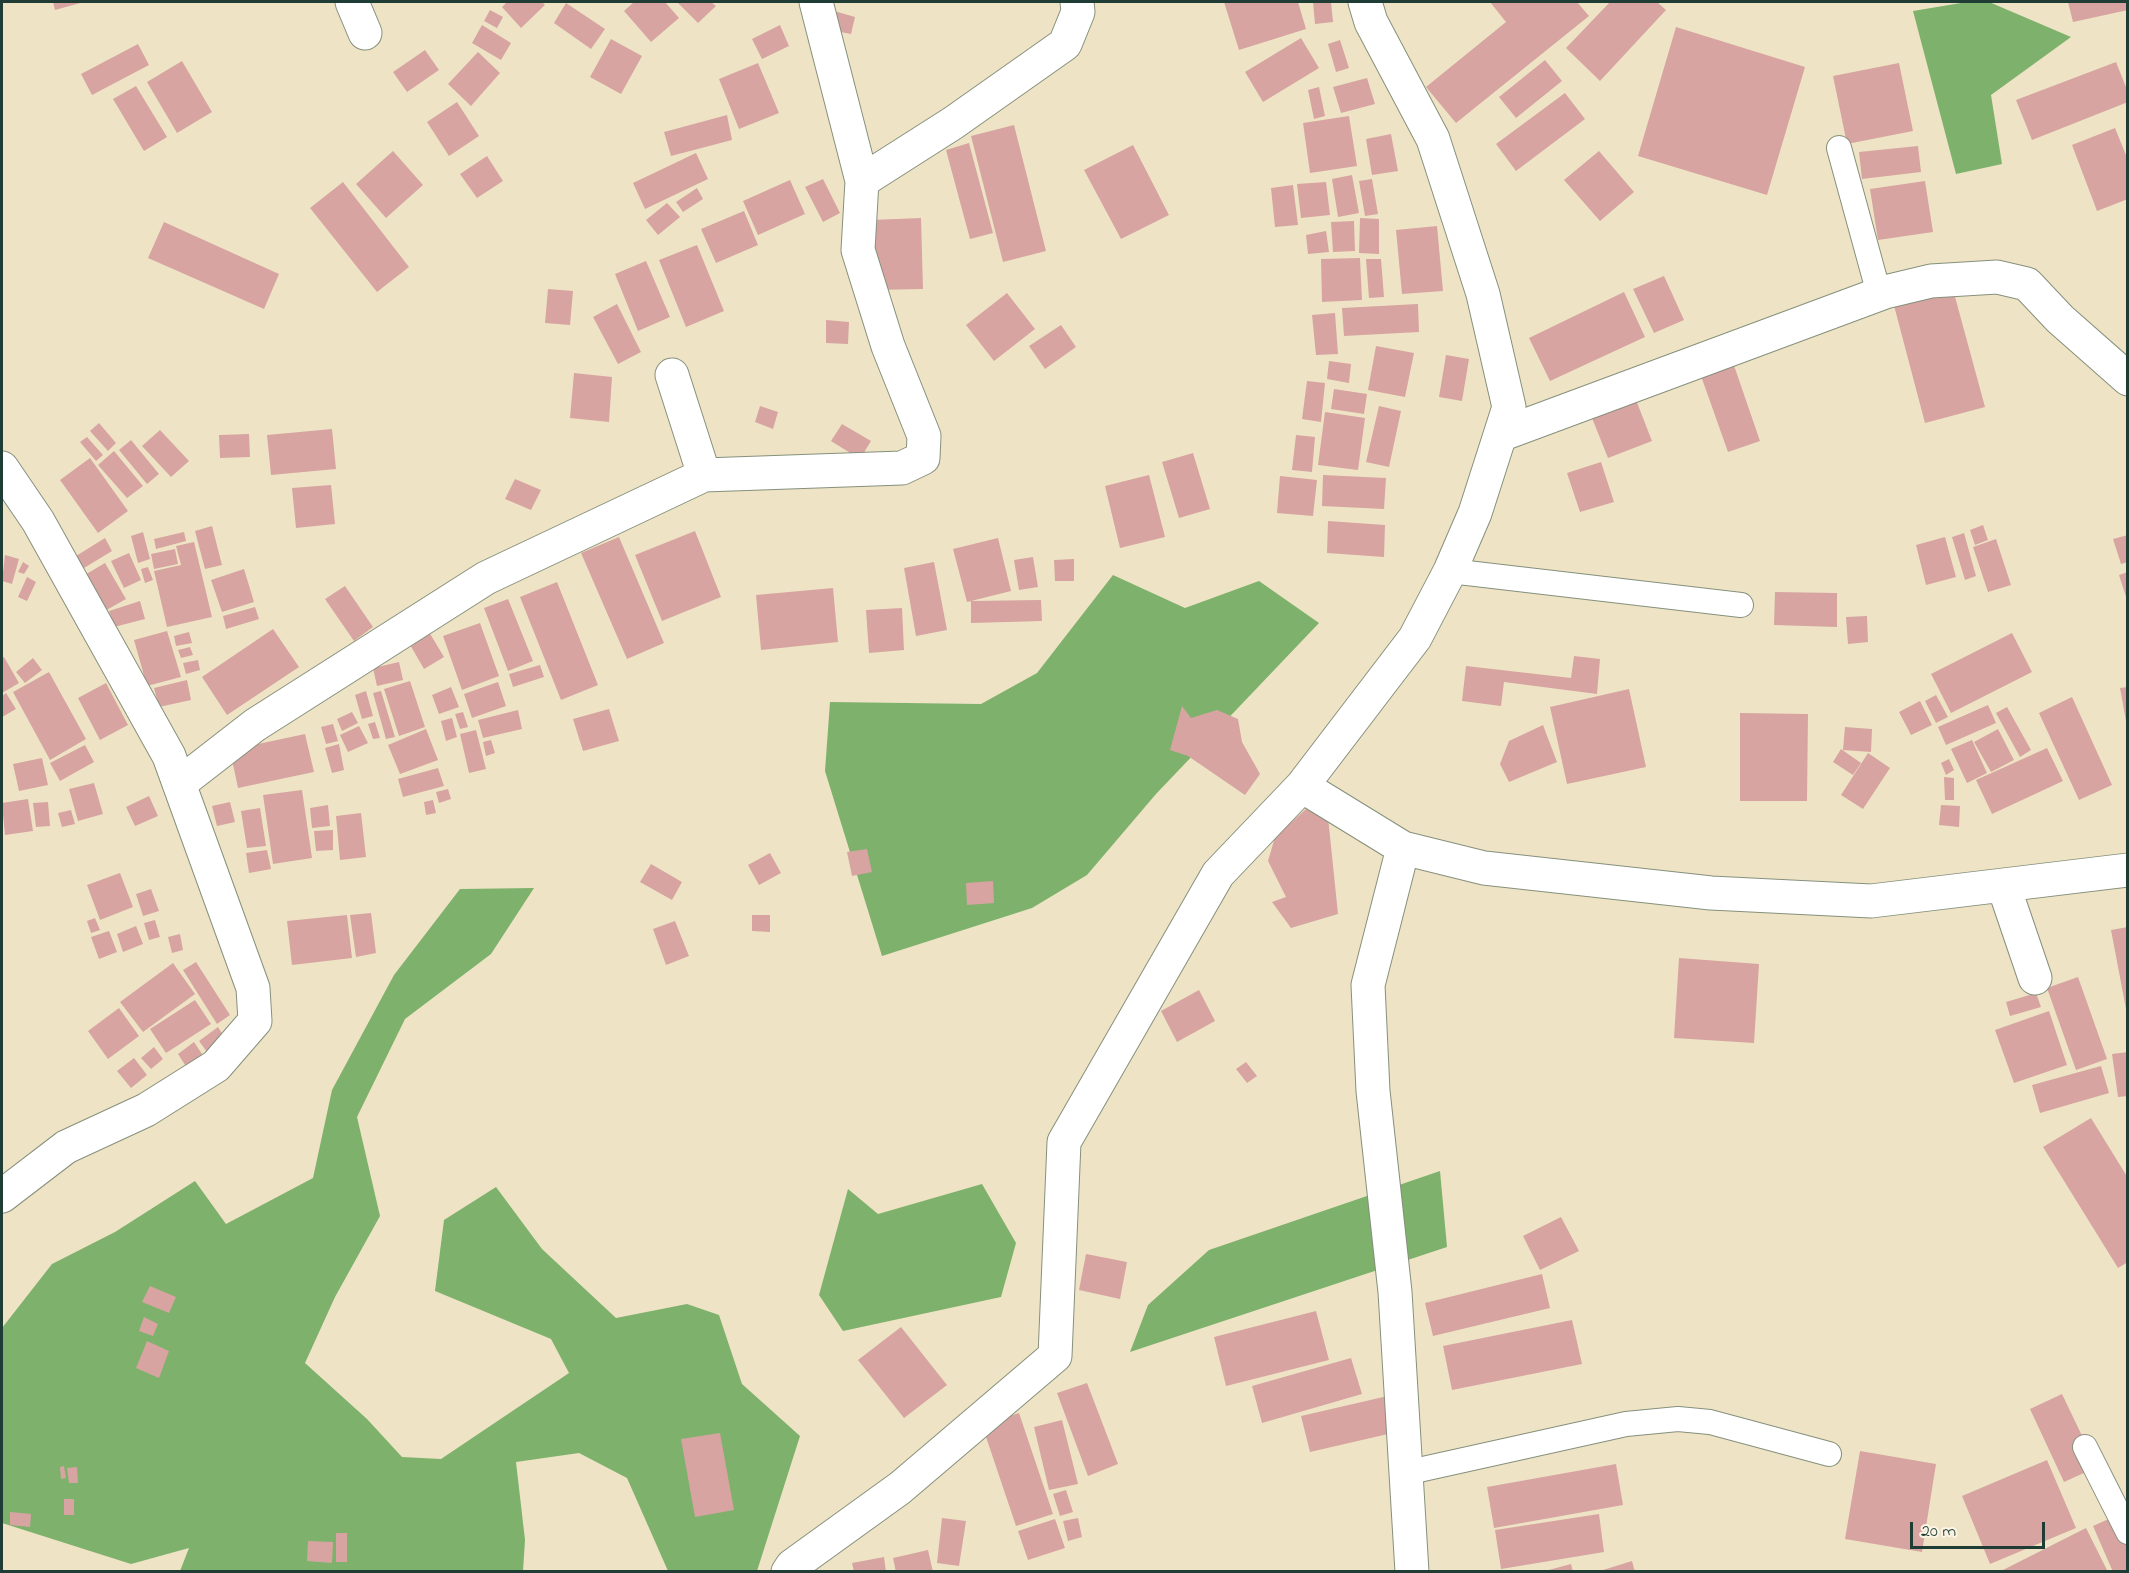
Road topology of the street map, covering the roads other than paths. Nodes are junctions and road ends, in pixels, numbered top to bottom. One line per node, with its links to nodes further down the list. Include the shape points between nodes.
1 (352, 2): 5 (street)
2 (816, 2): 7 (street)
3 (1077, 2): 7 (street, via 1078,12 1065,44)
4 (1365, 2): 11 (street, via 1371,22 1433,139 1483,294 1509,407)
5 (365, 33)
6 (1839, 148): 8 (lane)
7 (862, 181): 13 (street, via 858,250 888,346 924,435 923,458 902,468)
8 (1879, 294): 10 (street, via 1931,280 1997,277 2026,284); 11 (street)
9 (672, 375): 13 (street)
10 (2127, 379)
11 (1500, 435): 14 (street, via 1475,513)
12 (2, 468): 16 (street, via 38,521 123,670)
13 (704, 475): 16 (street, via 486,578 255,725)
14 (1450, 571): 15 (lane); 17 (street, via 1415,638)
15 (1741, 605)
16 (179, 784): 22 (street, via 253,988 255,1021 216,1066 146,1110 66,1147)
17 (1302, 786): 18 (street); 27 (street, via 1218,874 1064,1142 1054,1356 900,1488)
18 (1403, 848): 20 (street, via 1484,868 1711,893 1871,901); 25 (street, via 1368,985 1372,1091 1395,1292)
19 (2127, 870): 20 (street)
20 (2004, 886): 21 (street)
21 (2035, 978)
22 (2, 1196)
23 (2085, 1448): 26 (lane)
24 (1828, 1454): 25 (lane, via 1710,1422 1678,1419 1626,1424)
25 (1405, 1473): 28 (street)
26 (2127, 1532)
27 (788, 1572)
28 (1412, 1572)

